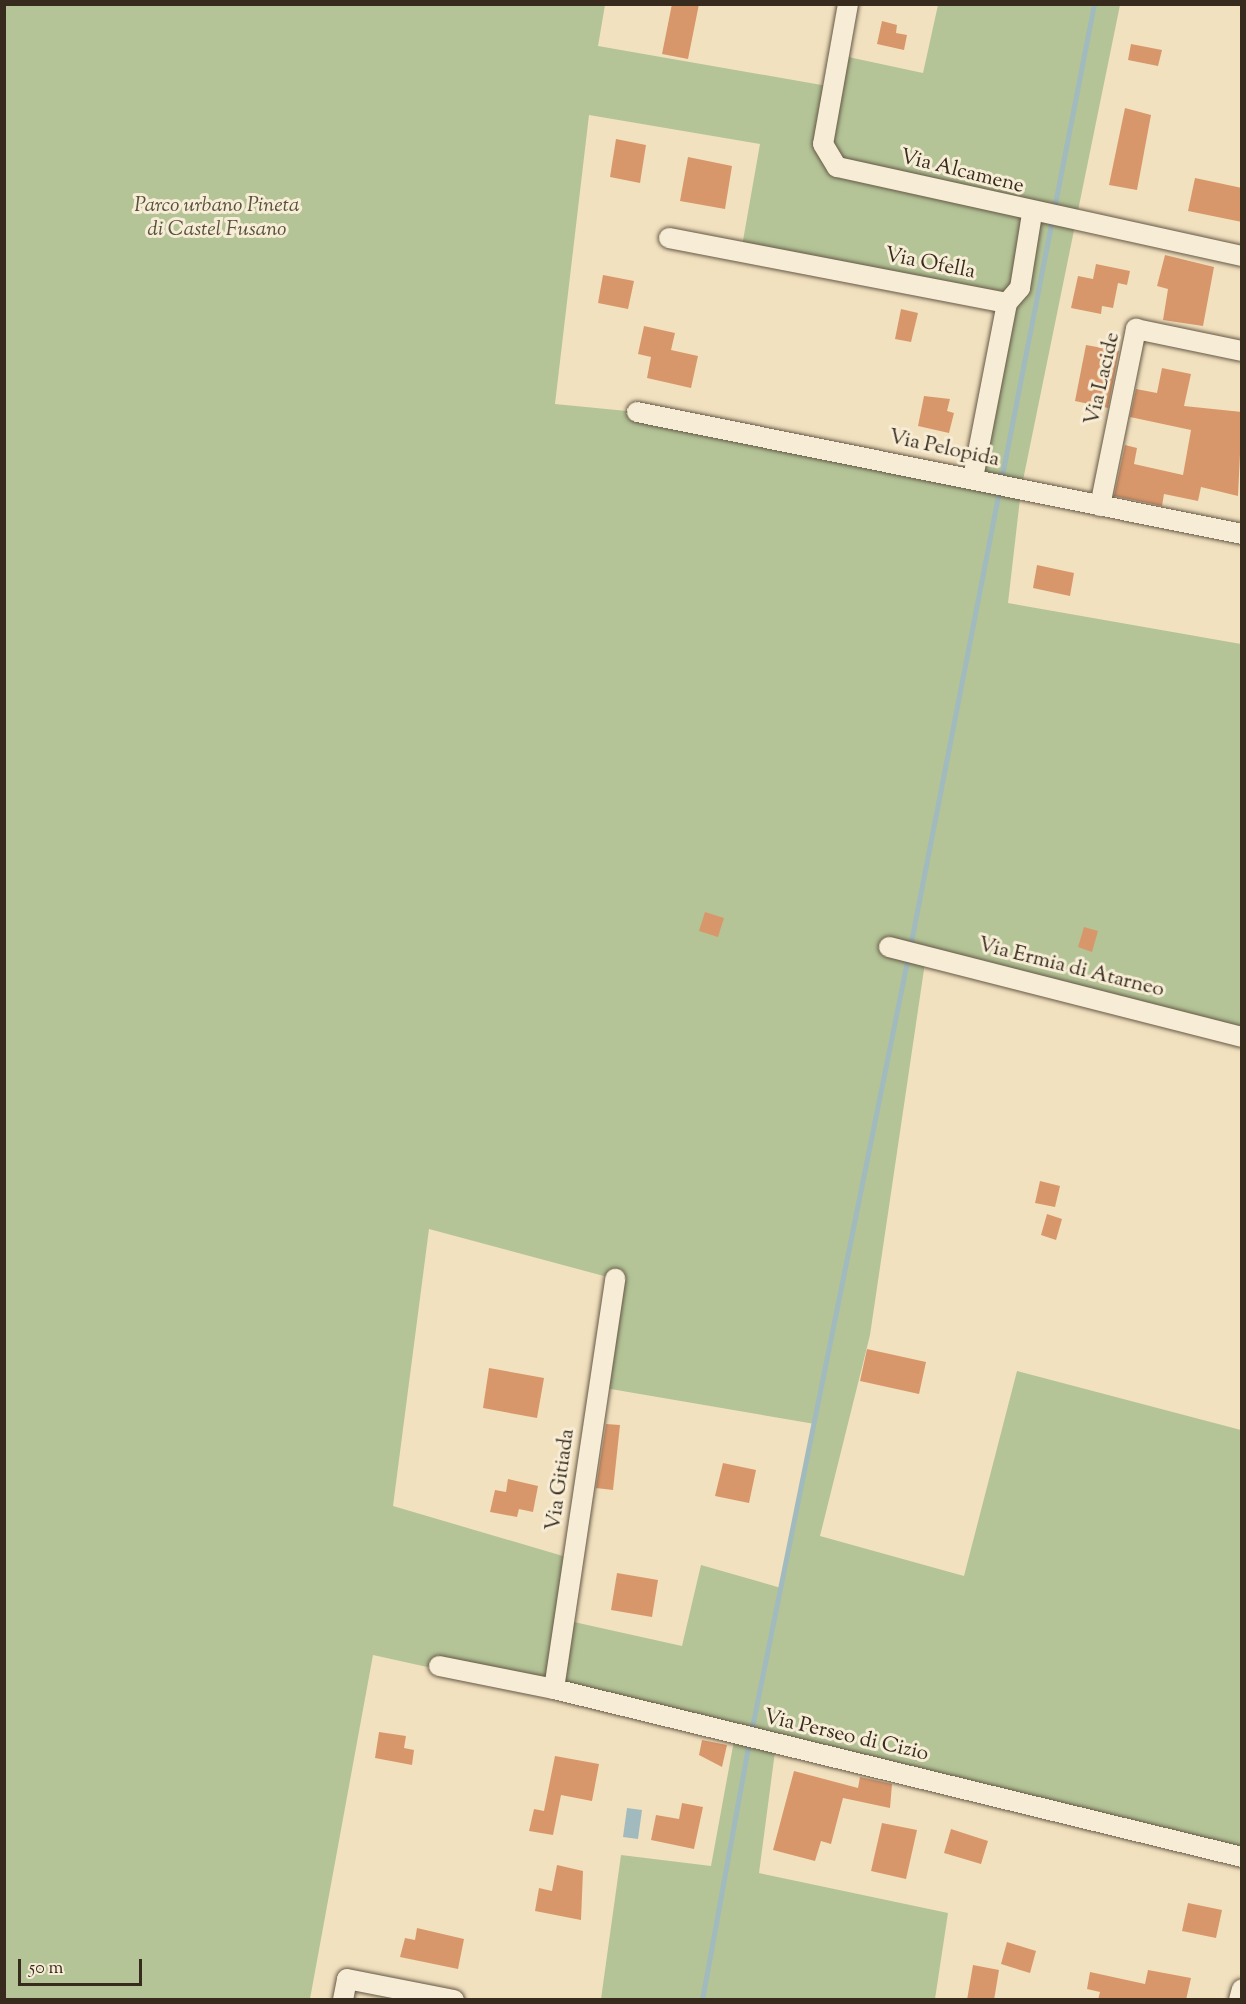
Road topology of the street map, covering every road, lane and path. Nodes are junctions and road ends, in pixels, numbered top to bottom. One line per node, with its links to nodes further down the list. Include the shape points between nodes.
1 (848, 4): 2 (street, Via Alcamene, via 824,144 831,163)
2 (1032, 214): 4 (street, Via Alcamene); 5 (street, via 1020,288)
3 (669, 238): 5 (street, Via Ofella)
4 (1242, 256)
5 (1007, 303): 8 (street)
6 (1242, 351): 9 (street, Via Lacide, via 1136,329)
7 (638, 412): 8 (street, Via Pelopida)
8 (973, 478): 9 (street, Via Pelopida)
9 (1100, 506): 10 (street, Via Pelopida)
10 (1242, 534)
11 (889, 946): 12 (street, Via Ermia di Atarneo)
12 (1242, 1037)
13 (615, 1279): 15 (street, Via Gitiada)
14 (440, 1666): 15 (street, Via Perseo di Cizio)
15 (554, 1689): 16 (street, Via Perseo di Cizio)
16 (1242, 1857)
17 (1242, 1989): 20 (street)
18 (343, 2000): 19 (street, via 347,1980)
19 (454, 2000)
20 (1239, 2000)

